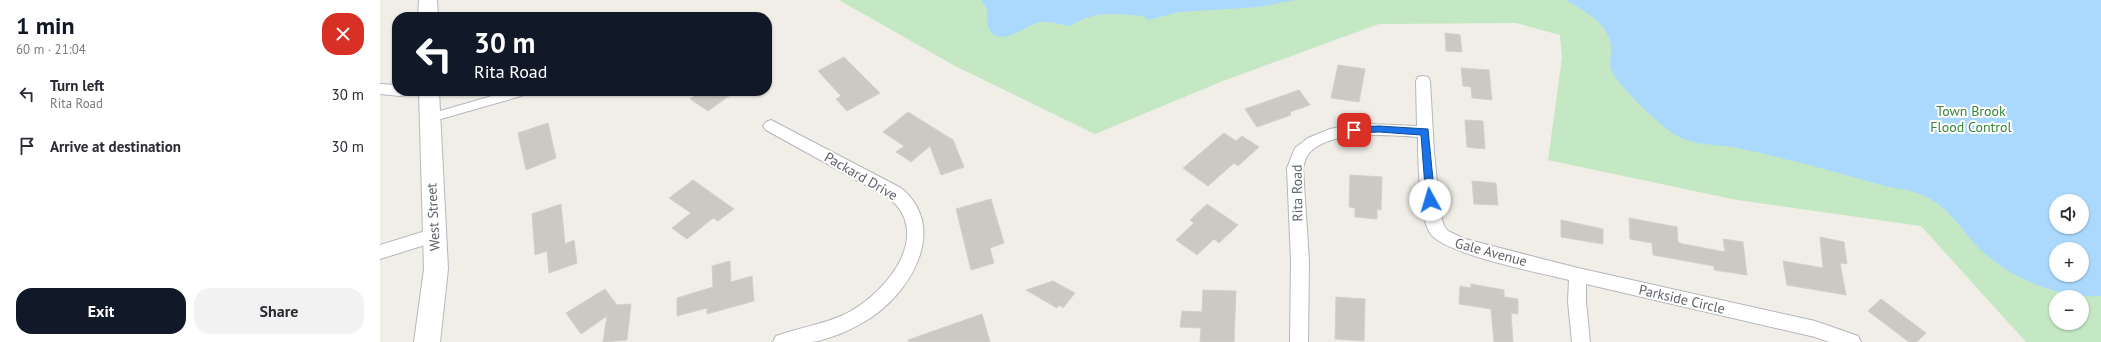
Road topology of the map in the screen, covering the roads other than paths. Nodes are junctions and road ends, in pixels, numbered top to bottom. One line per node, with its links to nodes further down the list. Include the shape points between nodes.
1 (428, 0): 2 (street)
2 (428, 12)
3 (1423, 81): 10 (street, Gale Avenue)
4 (380, 89): 5 (street)
5 (392, 90)
6 (429, 96): 8 (street, West Street)
7 (507, 96): 8 (lane)
8 (430, 118): 11 (street, West Street)
9 (772, 126): 15 (street, Packard Drive, via 895,193 910,208 915,228 912,249 904,270 880,301 845,323)
10 (1425, 132): 13 (street, Gale Avenue, via 1432,212 1436,229 1442,236 1461,245); 16 (street, Rita Road, via 1379,129 1343,132 1313,143 1300,153 1295,168 1300,269)
11 (435, 235): 12 (street); 14 (street, West Street, via 434,290)
12 (380, 252)
13 (1578, 274): 17 (street, via 1576,302); 18 (street, Parkside Circle, via 1815,330)
14 (427, 342)
15 (782, 342)
16 (1299, 342)
17 (1582, 342)
18 (1852, 342)

